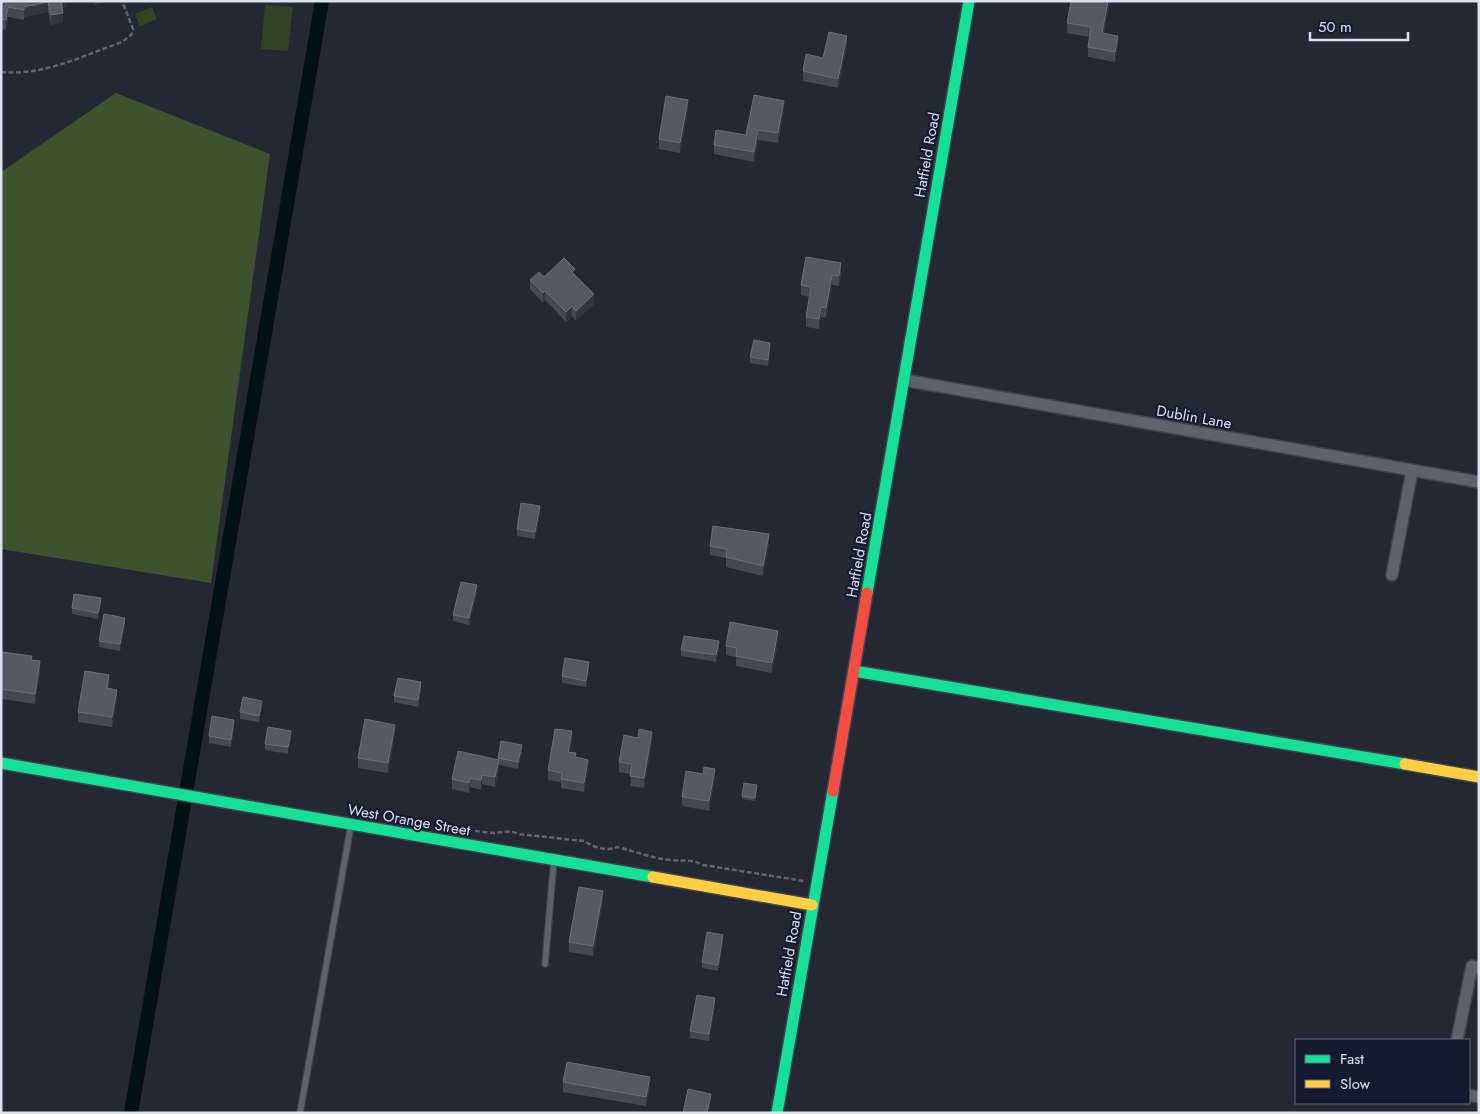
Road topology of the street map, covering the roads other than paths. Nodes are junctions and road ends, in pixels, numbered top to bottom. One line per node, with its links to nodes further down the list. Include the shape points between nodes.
1 (969, 1): 2 (street, Hatfield Road)
2 (904, 380): 3 (street, Dublin Lane); 6 (street, Hatfield Road)
3 (1412, 471): 4 (street, Dublin Lane); 5 (street)
4 (1479, 482)
5 (1392, 575)
6 (854, 670): 8 (street); 11 (street, Hatfield Road)
7 (1, 764): 9 (street, West Orange Street)
8 (1479, 777)
9 (351, 825): 10 (street, West Orange Street); 15 (lane)
10 (554, 860): 11 (street, West Orange Street); 12 (lane)
11 (812, 906): 16 (street, Hatfield Road)
12 (545, 964)
13 (1479, 968): 14 (street, via 1472,966)
14 (1457, 1039)
15 (300, 1113)
16 (776, 1113)

